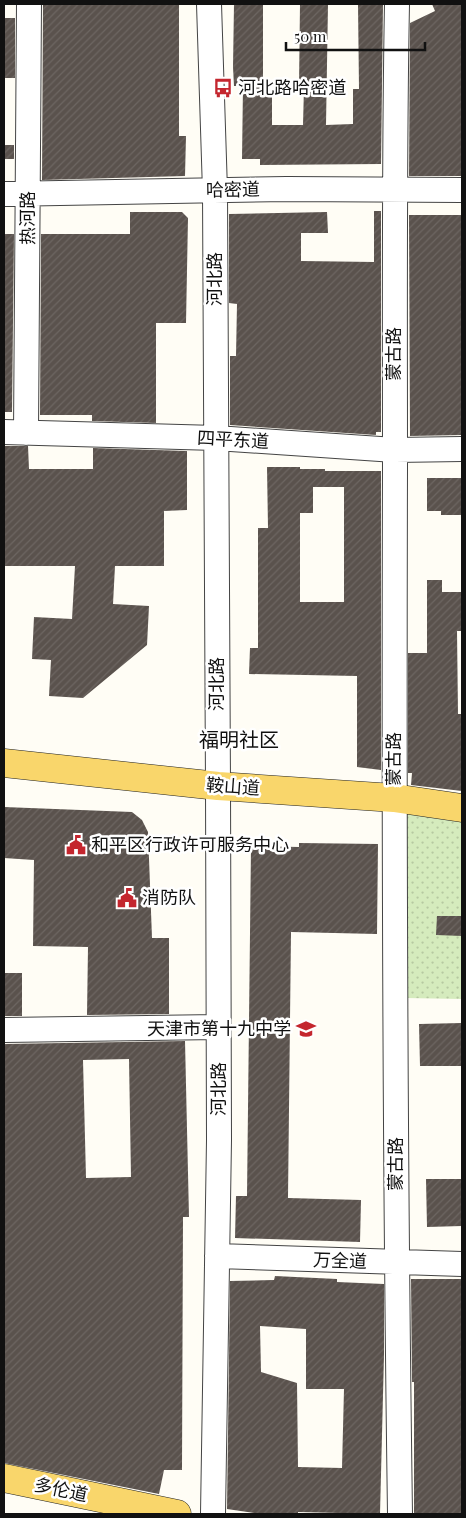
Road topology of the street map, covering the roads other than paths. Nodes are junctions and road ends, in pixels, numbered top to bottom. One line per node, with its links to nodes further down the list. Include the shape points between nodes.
1 (29, 4): 8 (street, 热河路)
2 (209, 4): 4 (street, 河北路)
3 (397, 4): 5 (street, 蒙古路)
4 (215, 190): 5 (street, 哈密道); 8 (street, 哈密道); 10 (street, 河北路)
5 (393, 190): 6 (street, 哈密道); 12 (street, 蒙古路)
6 (462, 190)
7 (4, 194): 8 (street, 哈密道)
8 (28, 194): 9 (street, 热河路)
9 (15, 432): 10 (street, 四平东道)
10 (216, 438): 12 (street, 四平东道); 14 (street, 河北路)
11 (462, 449): 12 (street, 四平东道)
12 (395, 450): 15 (street, 蒙古路)
13 (4, 763): 14 (main road, 鞍山道)
14 (218, 786): 15 (main road, 鞍山道); 17 (street, 河北路)
15 (394, 798): 16 (main road, 鞍山道); 20 (street, 蒙古路)
16 (462, 808)
17 (218, 1027): 18 (street); 19 (street, 河北路)
18 (4, 1030)
19 (217, 1256): 20 (street, 万全道); 24 (street, 河北路)
20 (396, 1263): 21 (street, 万全道); 25 (street, 蒙古路)
21 (462, 1264)
22 (4, 1478): 23 (main road, 多伦道)
23 (177, 1514)
24 (213, 1514)
25 (400, 1514)

